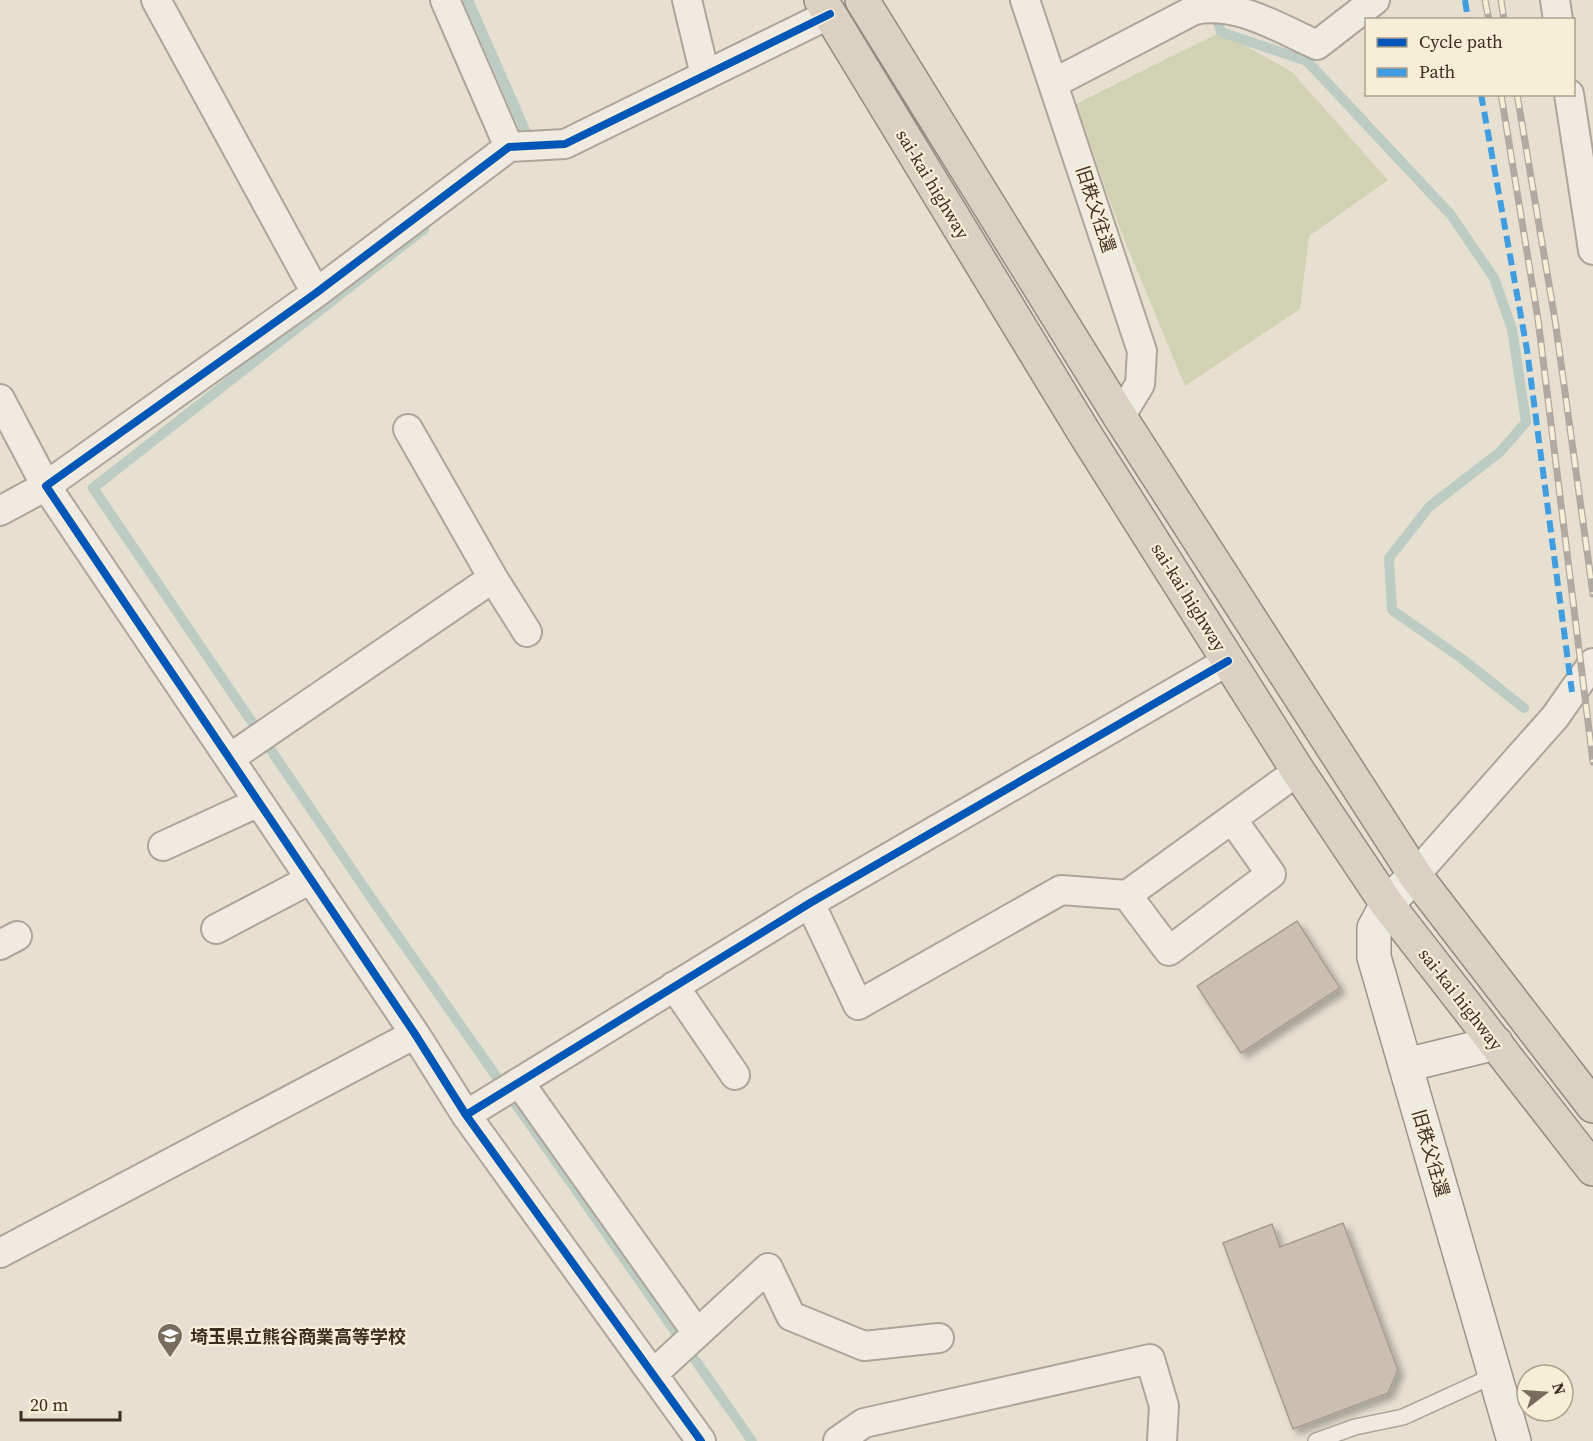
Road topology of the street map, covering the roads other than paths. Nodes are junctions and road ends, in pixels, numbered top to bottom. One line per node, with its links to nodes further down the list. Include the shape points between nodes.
1 (156, 0): 15 (street)
2 (445, 0): 13 (street)
3 (687, 0): 10 (street)
4 (1025, 0): 11 (street, 旧秩父往還)
5 (1375, 0): 11 (street, via 1317,45 1244,13 1213,6 1194,10)
6 (1555, 0): 9 (street)
7 (865, 1): 17 (highway, sai-kai highway)
8 (826, 7): 10 (street); 23 (highway, sai-kai highway)
9 (1558, 18)
10 (705, 75): 13 (street, via 565,144)
11 (1054, 83): 17 (street, 旧秩父往還, via 1142,351 1140,384)
12 (1569, 96): 14 (street)
13 (509, 147): 15 (street)
14 (1593, 250)
15 (316, 293): 19 (street)
16 (0, 399): 19 (street)
17 (1120, 417): 30 (highway, sai-kai highway)
18 (408, 429): 21 (street)
19 (46, 486): 20 (street); 25 (street)
20 (0, 511)
21 (493, 578): 22 (street); 25 (street)
22 (527, 632)
23 (1228, 661): 26 (highway, sai-kai highway); 33 (street)
24 (1593, 663): 30 (street, via 1555,717)
25 (230, 758): 27 (street)
26 (1298, 771): 28 (street); 34 (highway, sai-kai highway)
27 (259, 802): 29 (street); 31 (street)
28 (1232, 819): 32 (street); 32 (street, via 1271,874 1168,951)
29 (163, 846)
30 (1414, 875): 34 (street, 旧秩父往還); 42 (highway, sai-kai highway)
31 (311, 879): 35 (street); 37 (street)
32 (1127, 895): 33 (street, via 1061,890 858,1005)
33 (810, 903): 36 (street)
34 (1387, 904): 38 (highway, sai-kai highway); 39 (street, 旧秩父往還, via 1374,928 1374,957)
35 (216, 929)
36 (674, 986): 40 (street); 41 (street)
37 (415, 1034): 43 (street); 45 (street)
38 (1496, 1043): 39 (street); 44 (highway, sai-kai highway)
39 (1406, 1065): 49 (street, 旧秩父往還)
40 (735, 1075)
41 (519, 1083): 43 (street); 46 (street)
42 (1593, 1106)
43 (466, 1115): 48 (street)
44 (1593, 1169)
45 (0, 1253)
46 (696, 1333): 47 (street, via 768,1268 791,1316 864,1346); 48 (street)
47 (939, 1338)
48 (653, 1374): 50 (street)
49 (1495, 1375): 53 (lane, via 1402,1417 1355,1427); 54 (street, 旧秩父往還)
50 (701, 1441)
51 (838, 1441): 52 (street, via 864,1423 1150,1359 1164,1406)
52 (1162, 1441)
53 (1316, 1441)
54 (1514, 1441)

